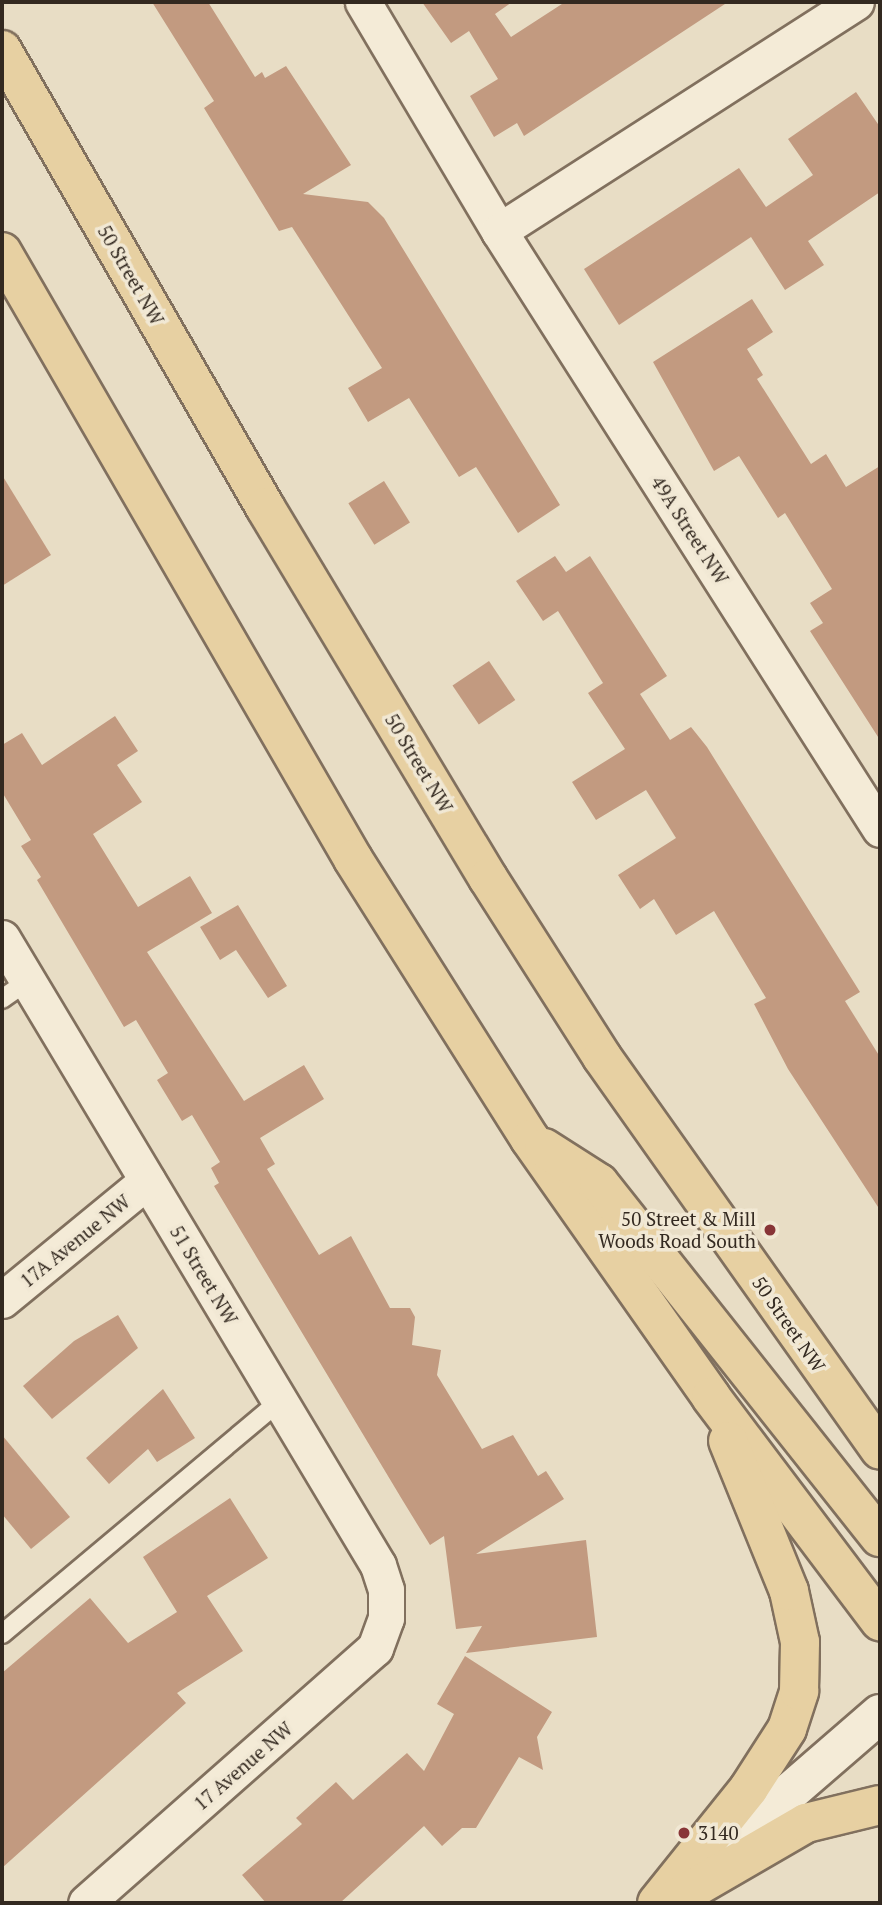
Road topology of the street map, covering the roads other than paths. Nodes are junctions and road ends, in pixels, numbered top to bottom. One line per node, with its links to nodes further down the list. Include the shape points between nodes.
1 (363, 2): 4 (street, 49A Street NW)
2 (856, 2): 4 (street)
3 (2, 50): 12 (main road, 50 Street NW, via 265,507 488,878 602,1057)
4 (499, 231): 6 (street, 49A Street NW)
5 (2, 251): 9 (main road, via 353,859)
6 (880, 829)
7 (2, 938): 8 (street, 51 Street NW)
8 (15, 990): 10 (street, 51 Street NW)
9 (530, 1139): 13 (main road); 17 (main road, via 599,1183)
10 (147, 1181): 11 (street, 17A Avenue NW); 14 (street, 51 Street NW)
11 (2, 1300)
12 (803, 1347): 15 (main road); 16 (main road, 50 Street NW)
13 (710, 1396): 19 (main road); 24 (main road, via 789,1591 800,1642 799,1691 787,1729 749,1788)
14 (280, 1401): 18 (street, 51 Street NW, via 378,1565); 20 (lane)
15 (880, 1413)
16 (880, 1449)
17 (880, 1537)
18 (386, 1618): 23 (street, 17 Avenue NW, via 375,1648 356,1668)
19 (880, 1621)
20 (2, 1634)
21 (880, 1714): 24 (street)
22 (880, 1805): 25 (main road, via 806,1823)
23 (86, 1903)
24 (659, 1903)
25 (668, 1903)

